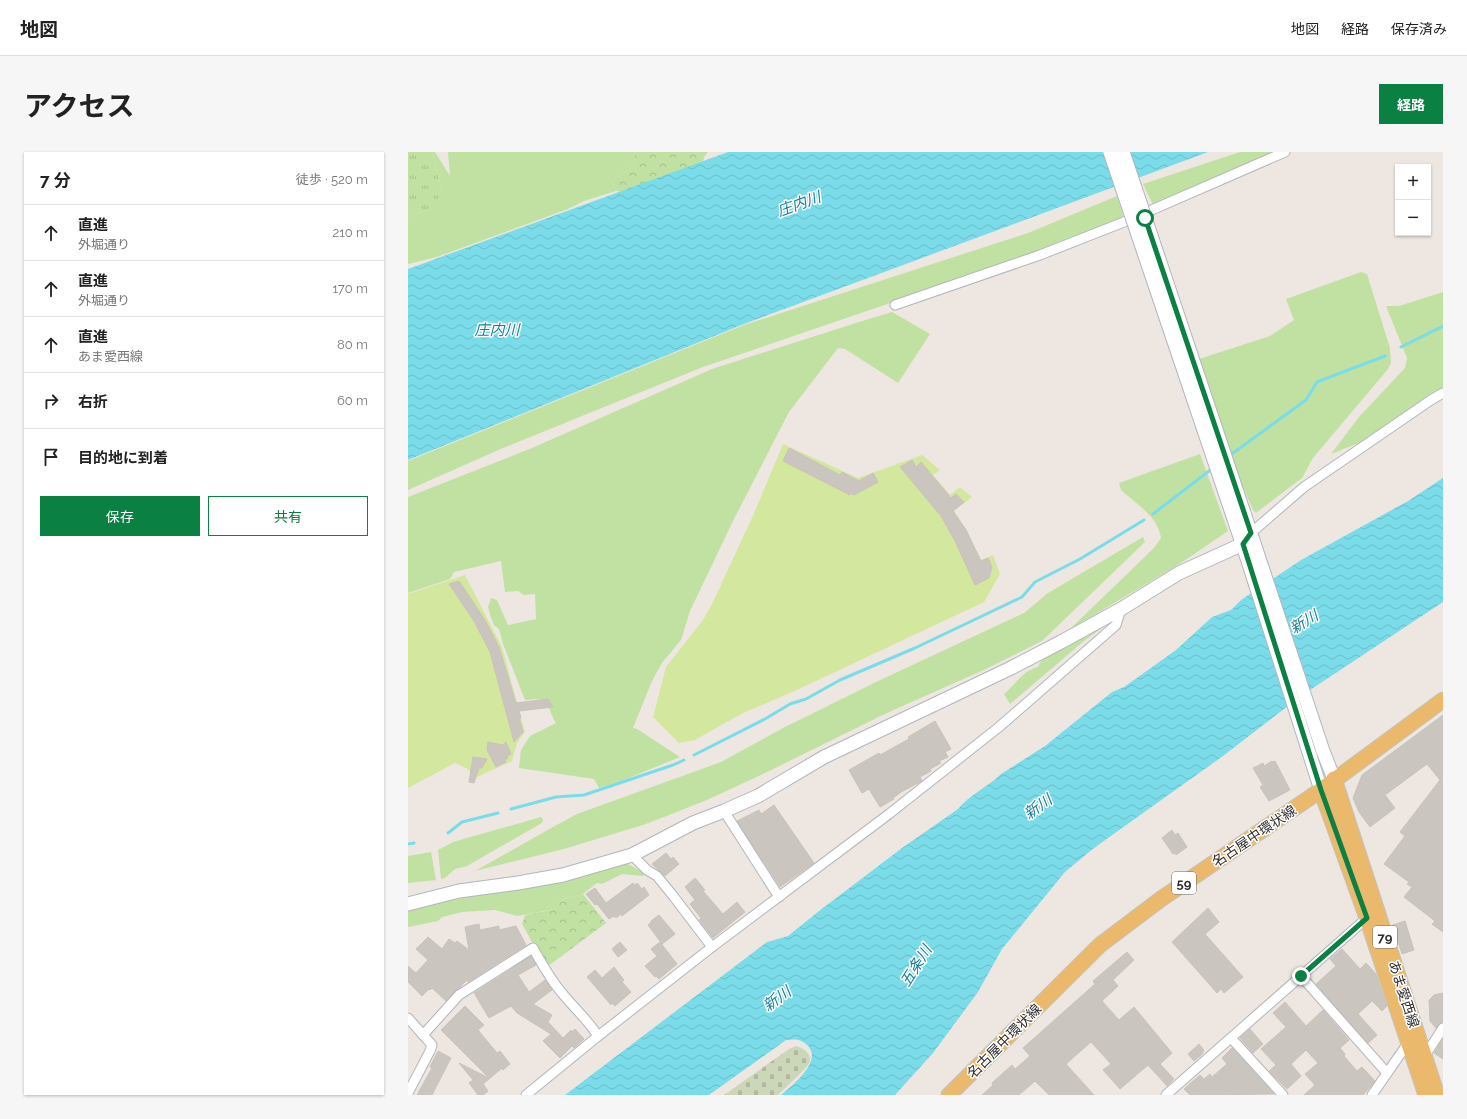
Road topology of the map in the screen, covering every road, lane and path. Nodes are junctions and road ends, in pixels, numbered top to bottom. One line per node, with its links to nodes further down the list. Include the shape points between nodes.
1 (1110, 152): 6 (main road, bridge)
2 (1123, 152): 6 (main road, bridge)
3 (1285, 152): 4 (street, via 1124,222 1040,255)
4 (895, 306)
5 (1443, 393): 7 (street, via 1304,487)
6 (1239, 516): 7 (main road); 8 (main road)
7 (1251, 533): 8 (main road); 9 (main road)
8 (1243, 544): 9 (main road); 10 (main road, via 1179,573)
9 (1254, 560): 12 (main road)
10 (1121, 609): 15 (main road, via 1011,668 824,757 758,796); 17 (street, via 1116,626 999,728)
11 (1443, 700): 13 (main road, 名古屋中環状線 / 59)
12 (1316, 753): 13 (main road); 14 (main road)
13 (1334, 779): 14 (main road, 名古屋中環状線 / 59); 28 (main road, あま愛西線 / 79)
14 (1321, 790): 19 (main road, あま愛西線 / 79); 32 (main road, 名古屋中環状線 / 59, via 1161,899 1100,945)
15 (724, 811): 16 (main road, via 693,823); 17 (street)
16 (632, 855): 18 (main road, via 518,884 459,891); 20 (street, via 651,877 674,897)
17 (779, 897): 20 (street)
18 (408, 904)
19 (1367, 918): 21 (street); 27 (main road, あま愛西線 / 79)
20 (712, 947): 25 (street)
21 (1301, 976): 26 (street); 29 (street)
22 (408, 1018): 24 (street)
23 (1443, 1028): 28 (street)
24 (423, 1035): 25 (street, via 459,995 533,948 549,976); 30 (street, via 432,1045)
25 (598, 1036): 31 (street)
26 (1231, 1038): 33 (street); 34 (street)
27 (1408, 1043): 29 (street); 36 (main road, あま愛西線 / 79)
28 (1424, 1057): 37 (main road, あま愛西線 / 79)
29 (1387, 1073): 35 (street)
30 (408, 1093)
31 (526, 1095)
32 (949, 1095)
33 (1166, 1095)
34 (1283, 1095)
35 (1372, 1095)
36 (1426, 1095)
37 (1437, 1095)

